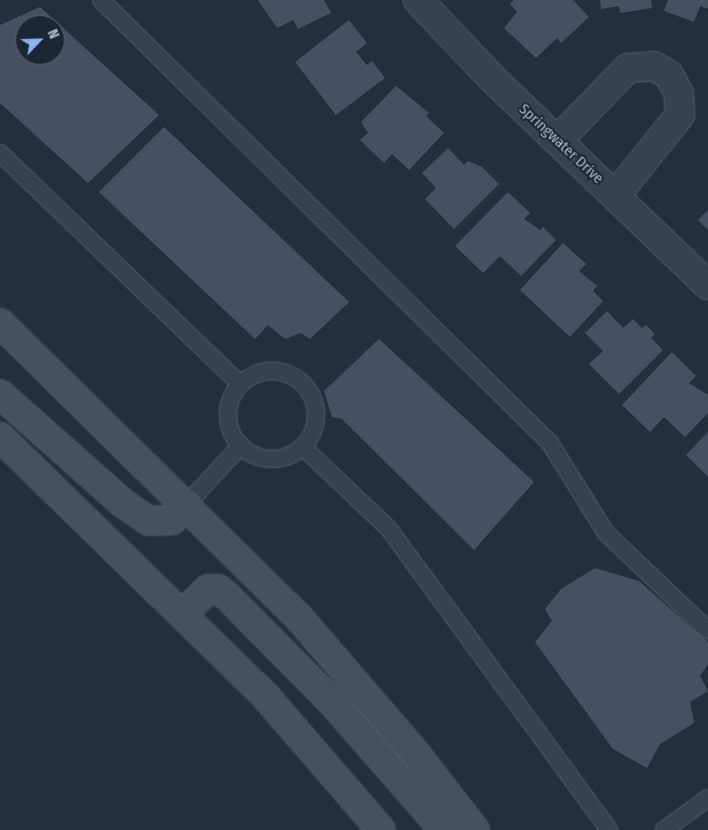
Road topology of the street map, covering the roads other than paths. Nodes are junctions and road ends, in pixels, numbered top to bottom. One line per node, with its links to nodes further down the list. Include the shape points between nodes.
1 (102, 0): 15 (lane, via 550,443 606,533)
2 (418, 0): 3 (street, Springwater Drive, via 495,81)
3 (558, 140): 5 (street, Springwater Drive); 5 (street, via 628,68 654,66 669,75 679,94 680,115)
4 (0, 153): 8 (lane)
5 (616, 195): 6 (street, Springwater Drive)
6 (708, 285)
7 (0, 323): 13 (main road)
8 (240, 384): 11 (lane, via 228,412 229,427); 12 (lane, via 265,371 278,372 303,384 311,395 316,415 311,435)
9 (0, 394): 13 (main road, via 124,504 149,521 172,520)
10 (0, 437): 14 (main road)
11 (241, 445): 12 (lane, via 261,458 276,459); 13 (lane)
12 (303, 447): 20 (lane, via 389,529)
13 (187, 504): 19 (main road, via 343,667)
14 (184, 613): 17 (main road, via 267,698); 18 (main road, via 208,589 218,589 227,596 332,701)
15 (708, 630)
16 (708, 798): 21 (lane)
17 (381, 830)
18 (444, 830)
19 (475, 830)
20 (609, 830)
21 (664, 830)

